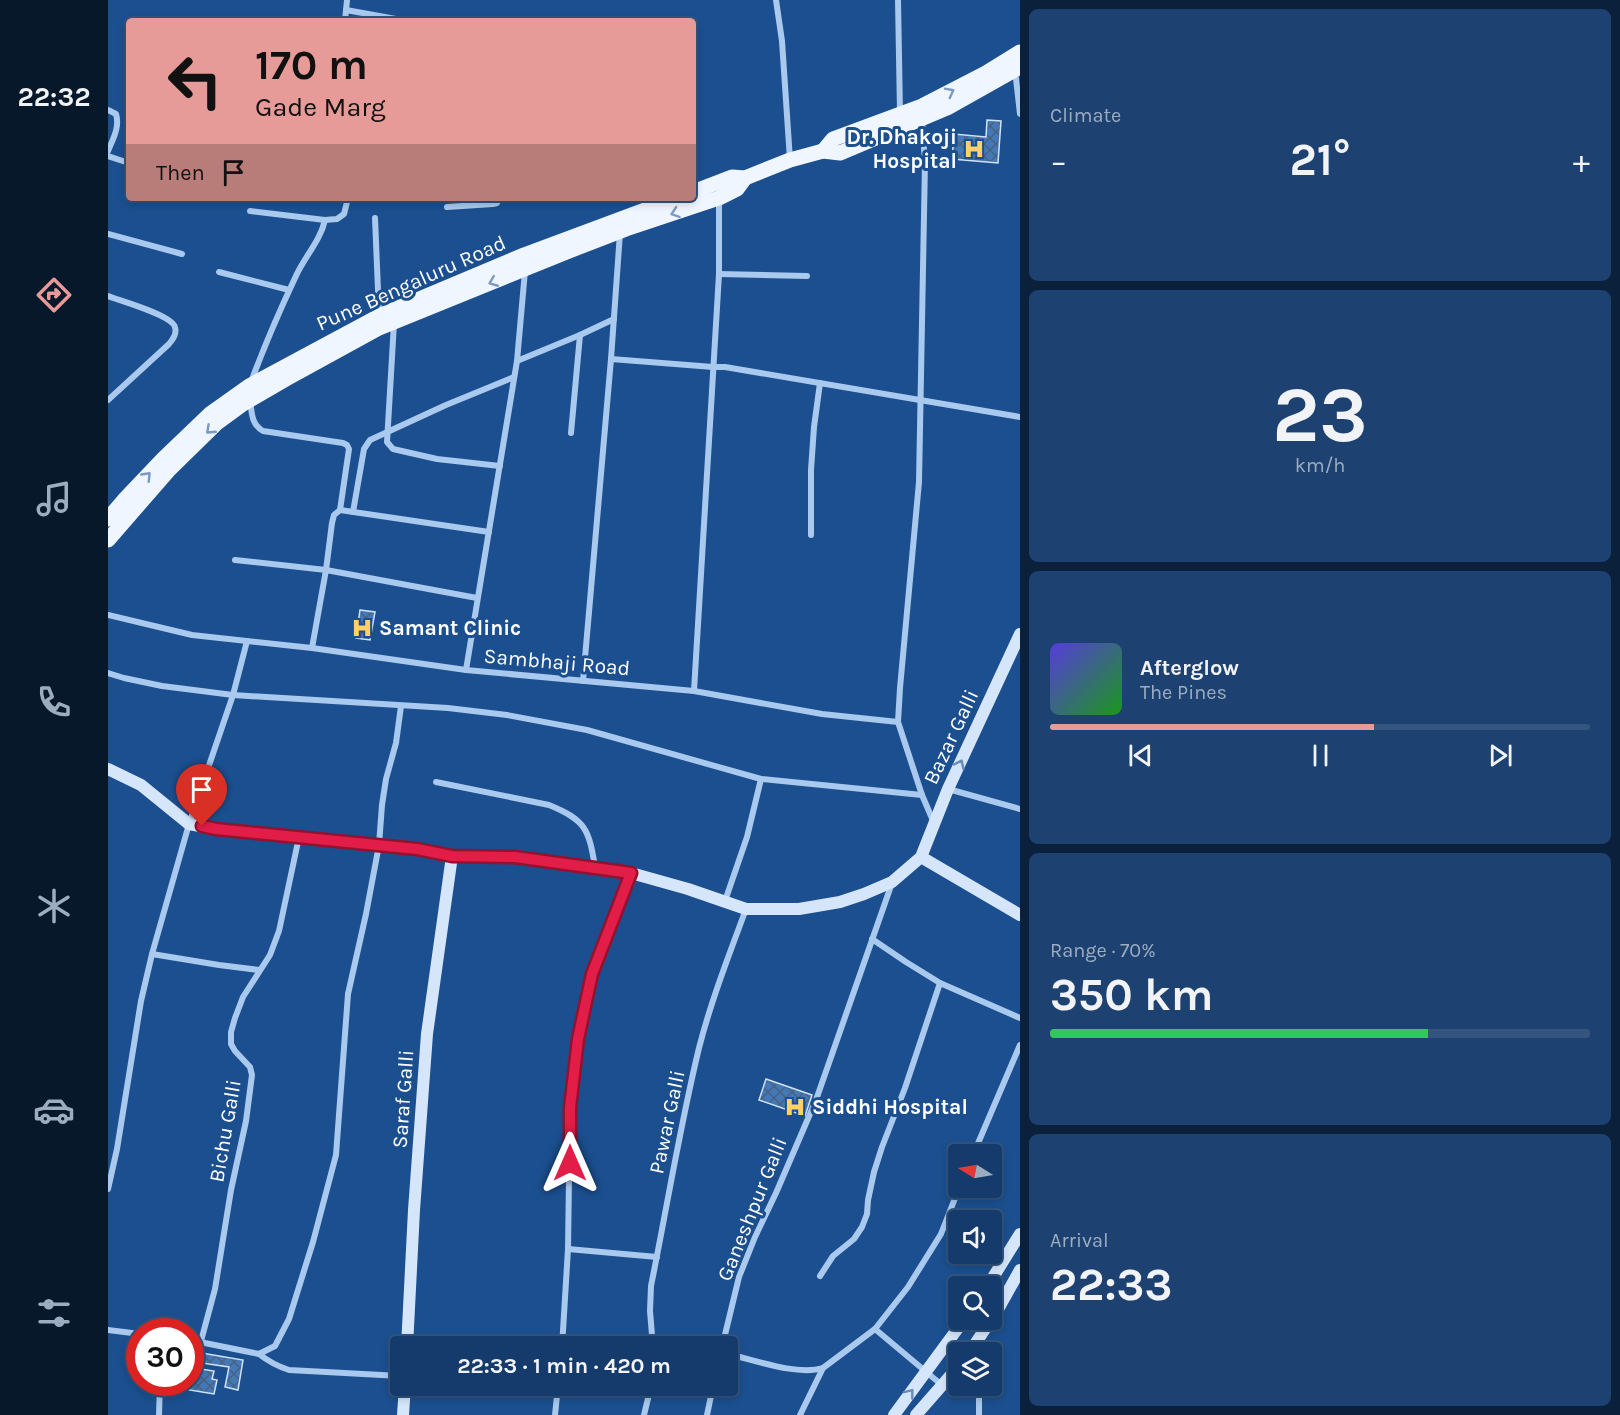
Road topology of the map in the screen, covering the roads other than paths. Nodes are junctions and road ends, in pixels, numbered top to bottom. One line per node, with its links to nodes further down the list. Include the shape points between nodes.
1 (347, 0): 4 (street)
2 (776, 0): 16 (street)
3 (898, 0): 10 (street)
4 (346, 10): 5 (street); 6 (street)
5 (345, 18)
6 (390, 18)
7 (1020, 52): 10 (main road, one-way to 7, via 986,74)
8 (1017, 68): 11 (street); 12 (main road, via 969,97)
9 (108, 110): 13 (street, via 116,114 117,128)
10 (900, 114): 14 (main road, via 833,139)
11 (1020, 114)
12 (921, 119): 14 (main road, via 840,153); 48 (street, via 925,162)
13 (108, 151)
14 (823, 151): 16 (main road)
15 (108, 156): 17 (street)
16 (790, 160): 18 (main road)
17 (126, 163)
18 (745, 178): 19 (main road, via 732,177); 20 (main road, via 736,189)
19 (696, 191)
20 (719, 198): 28 (main road, one-way to 28); 33 (street)
21 (348, 201): 27 (street, via 342,217)
22 (498, 201): 24 (street)
23 (670, 201): 31 (main road, Pune Bengaluru Road)
24 (447, 207)
25 (250, 211): 27 (street)
26 (375, 218): 37 (street)
27 (325, 220): 35 (street)
28 (620, 232): 31 (main road); 38 (street)
29 (108, 234): 30 (street)
30 (182, 254)
31 (525, 262): 37 (main road, Pune Bengaluru Road); 39 (main road, one-way to 39); 42 (street)
32 (219, 272): 35 (street)
33 (719, 274): 34 (street); 43 (street)
34 (807, 276)
35 (289, 290): 46 (street)
36 (108, 296): 47 (street, via 167,318 176,332)
37 (379, 316): 46 (main road, Pune Bengaluru Road)
38 (614, 319): 40 (street); 41 (street)
39 (394, 322): 46 (main road); 50 (street)
40 (580, 335): 42 (street); 51 (street)
41 (611, 359): 43 (street); 68 (street)
42 (517, 361): 44 (street)
43 (713, 368): 45 (street); 69 (street)
44 (514, 377): 50 (street); 52 (street)
45 (820, 383): 48 (street); 57 (street, via 812,459)
46 (249, 393): 53 (street, via 253,422 262,431 347,445); 55 (main road, Pune Bengaluru Road, one-way to 46, via 211,412); 58 (main road, one-way to 58, via 177,462)
47 (108, 400)
48 (920, 400): 49 (street); 72 (street, via 919,482)
49 (1020, 417)
50 (387, 433): 52 (street, via 387,442 399,451); 54 (street, via 367,444)
51 (571, 433)
52 (500, 466): 56 (street)
53 (340, 510): 54 (street); 60 (street, via 332,523)
54 (353, 512): 56 (street)
55 (108, 519)
56 (489, 532): 61 (street)
57 (811, 535)
58 (108, 540)
59 (235, 560): 60 (street)
60 (326, 570): 61 (street); 65 (street)
61 (477, 598): 66 (street)
62 (108, 615): 64 (street, Sambhaji Road, via 192,635)
63 (1020, 634): 76 (street, Bazar Galli, one-way to 63)
64 (247, 641): 65 (street, Sambhaji Road); 70 (street)
65 (312, 648): 66 (street, Sambhaji Road)
66 (466, 670): 68 (street, Sambhaji Road)
67 (108, 673): 70 (street, via 162,686)
68 (583, 681): 69 (street, Sambhaji Road)
69 (694, 691): 72 (street, Sambhaji Road, via 822,714)
70 (233, 695): 71 (street); 80 (street)
71 (401, 706): 74 (street, via 507,715 587,730); 82 (street, via 384,788)
72 (898, 722): 77 (street)
73 (108, 769): 80 (street, via 141,785)
74 (761, 778): 77 (street); 88 (street, via 747,837)
75 (436, 782): 85 (street, via 567,812 584,826 591,840)
76 (948, 789): 78 (street); 79 (street, Bazar Galli)
77 (922, 795): 79 (street)
78 (1020, 808)
79 (934, 823): 84 (street, Bazar Galli)
80 (189, 824): 81 (street); 92 (street)
81 (299, 837): 82 (street); 93 (street, Bichu Galli, via 279,931)
82 (379, 845): 83 (street); 117 (street, via 348,994 337,1145 331,1176 289,1319 275,1346)
83 (452, 856): 85 (street, via 515,857); 112 (street, Saraf Galli, via 428,1034)
84 (921, 856): 87 (street); 90 (street)
85 (595, 868): 86 (street)
86 (631, 873): 88 (street); 101 (street, via 592,974 578,1039 570,1108)
87 (892, 882): 89 (street, via 840,902 799,909); 91 (street, Ganeshpur Galli)
88 (725, 901): 89 (street)
89 (746, 909): 102 (street, Pawar Galli, via 699,1048)
90 (1020, 915)
91 (872, 939): 94 (street); 115 (street, Ganeshpur Galli, via 816,1100 739,1277)
92 (152, 954): 93 (street); 98 (street)
93 (260, 970): 109 (street, Bichu Galli, via 243,997 231,1032 231,1044 250,1066 252,1075 215,1288)
94 (940, 983): 95 (street); 104 (street, via 874,1172 862,1227 833,1256)
95 (1020, 1018)
96 (1020, 1045): 97 (street)
97 (978, 1144)
98 (108, 1189)
99 (955, 1198): 107 (street, via 941,1234 908,1287)
100 (1020, 1234): 105 (street)
101 (568, 1249): 102 (street); 113 (street)
102 (657, 1257): 114 (street, Pawar Galli, via 651,1286)
103 (1020, 1270): 106 (street)
104 (820, 1276)
105 (994, 1276)
106 (1002, 1301)
107 (874, 1329): 119 (street); 120 (street)
108 (108, 1330): 111 (street)
109 (204, 1330)
110 (957, 1330): 120 (street)
111 (126, 1332)
112 (408, 1336)
113 (563, 1336)
114 (652, 1336)
115 (725, 1336)
116 (204, 1342): 117 (street)
117 (260, 1354): 121 (street, via 277,1367 289,1370)
118 (738, 1356): 119 (street, via 801,1371)
119 (823, 1368): 135 (street)
120 (927, 1372): 123 (street); 136 (street, one-way to 120)
121 (390, 1375)
122 (948, 1380): 123 (street)
123 (943, 1386): 137 (street)
124 (160, 1396): 130 (street)
125 (404, 1396): 131 (street)
126 (557, 1396): 132 (street)
127 (649, 1396): 133 (street)
128 (711, 1396): 134 (street)
129 (979, 1396): 138 (street)
130 (159, 1415)
131 (403, 1415)
132 (555, 1415)
133 (644, 1415)
134 (706, 1415)
135 (800, 1415)
136 (894, 1415)
137 (916, 1415)
138 (979, 1415)

